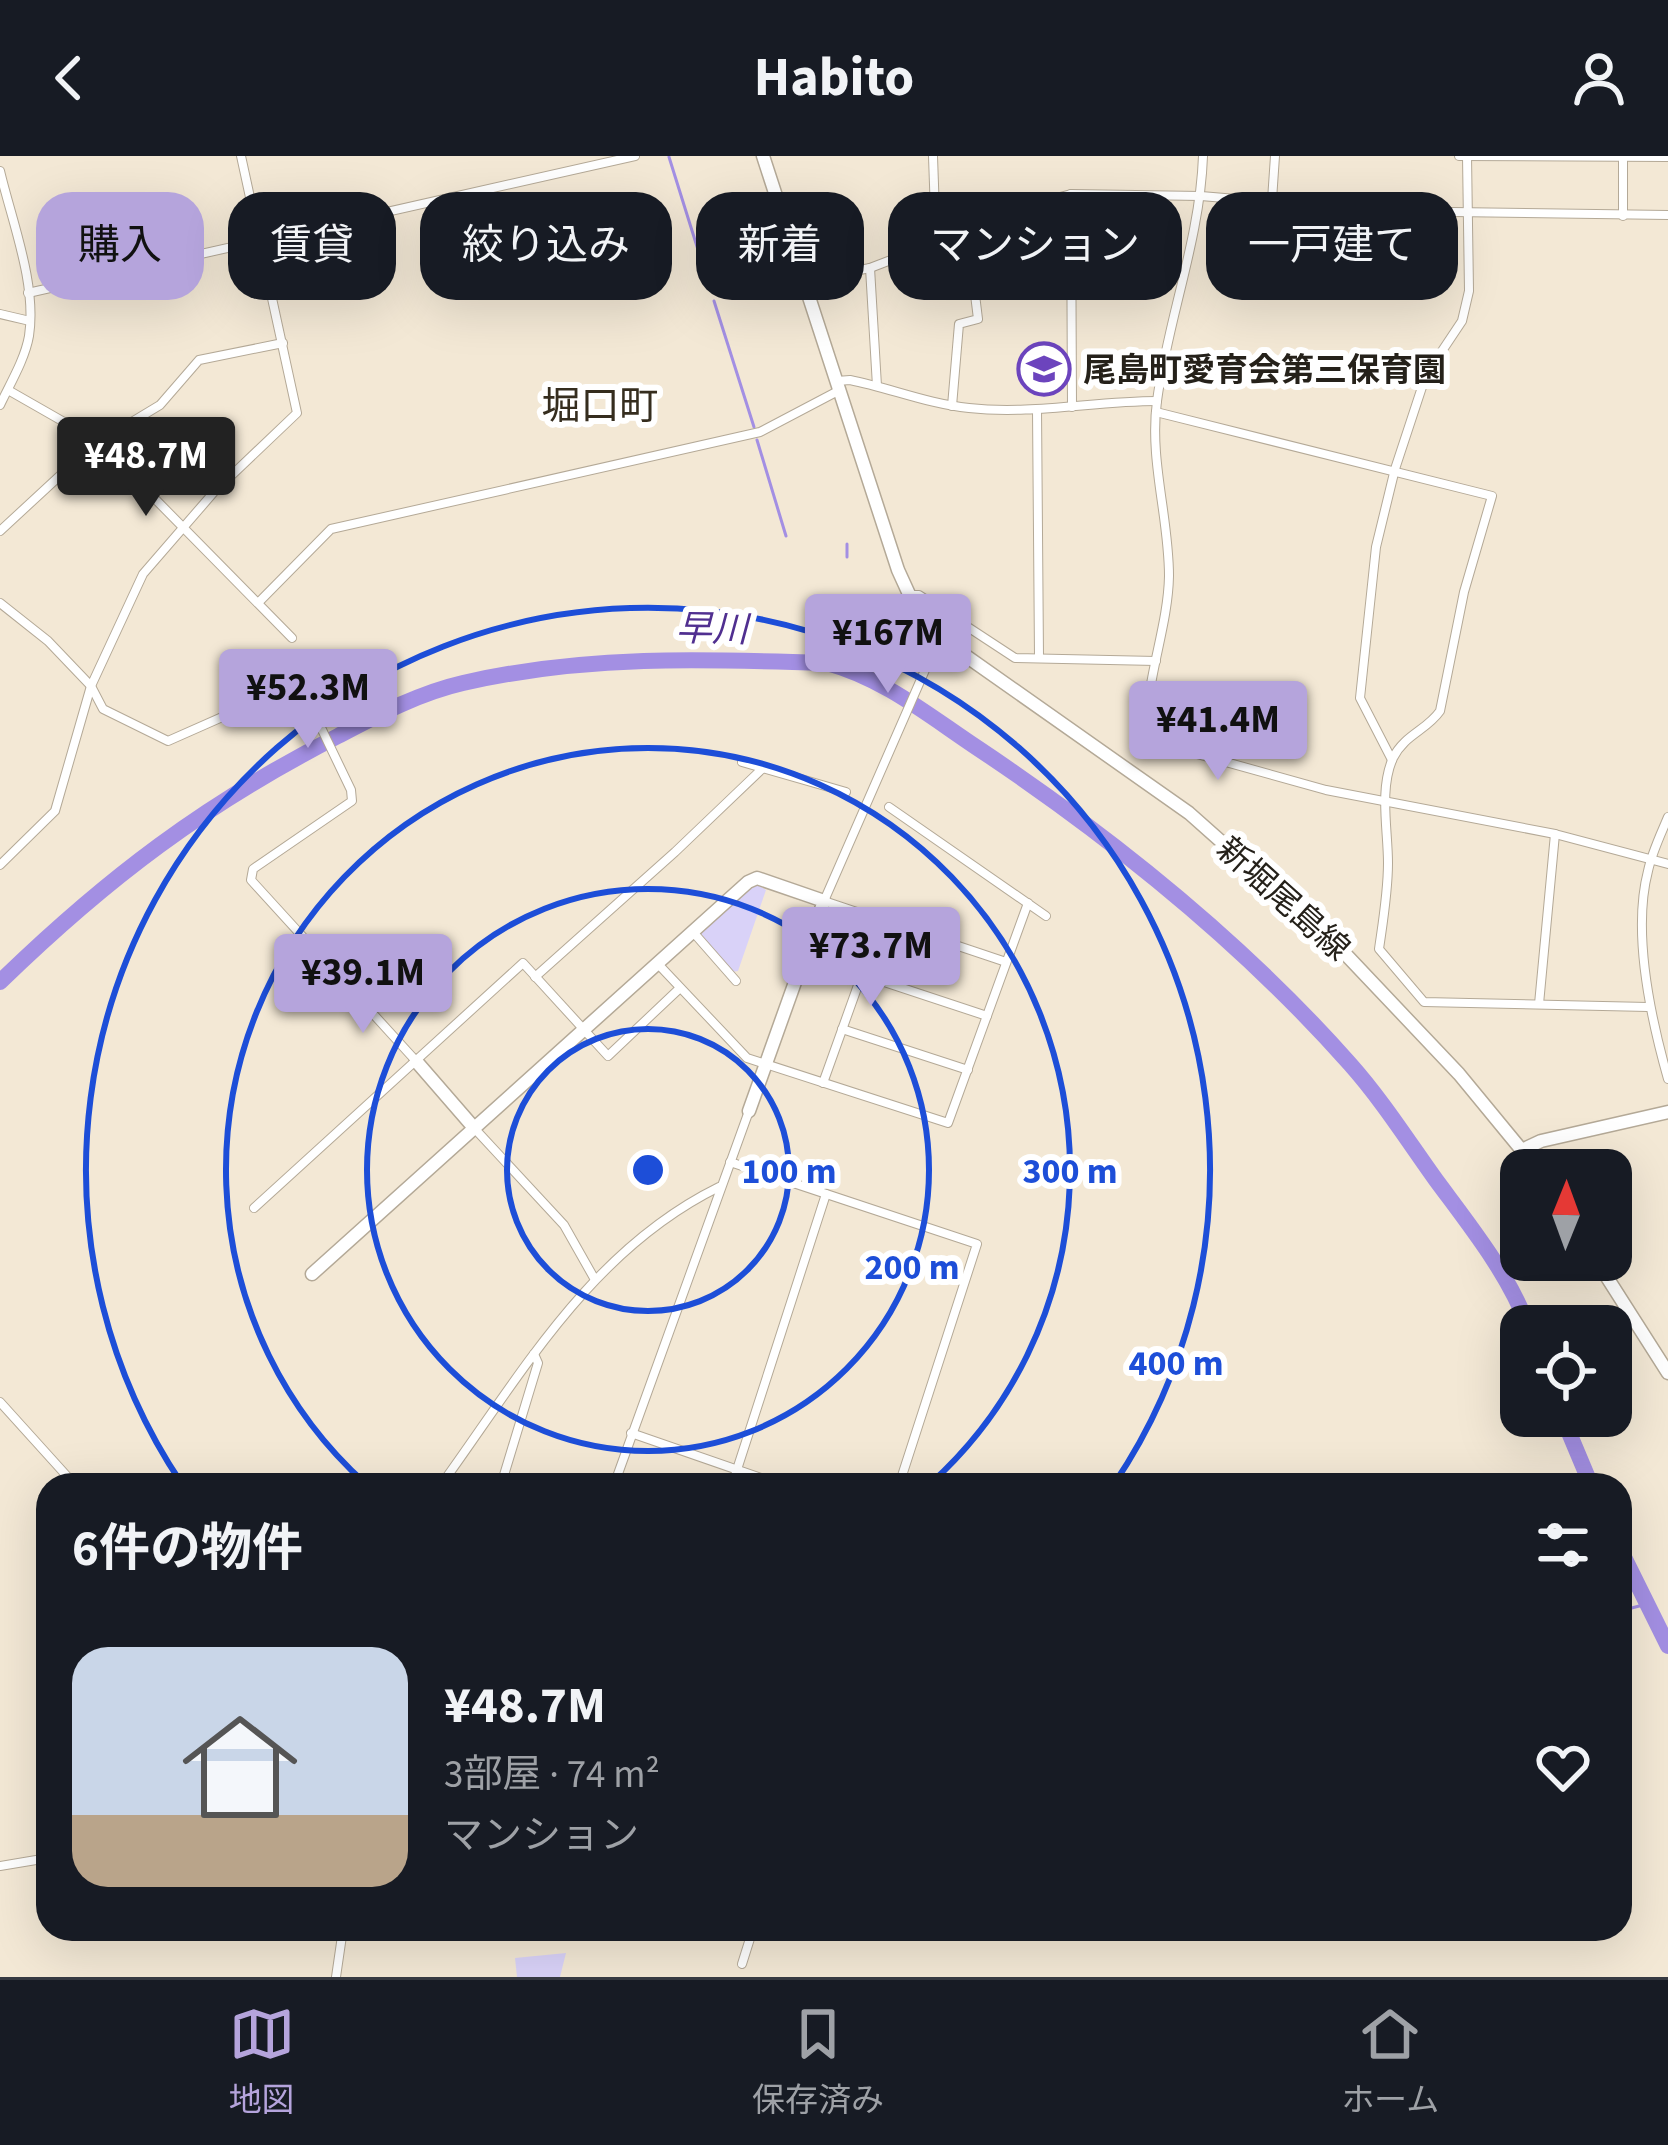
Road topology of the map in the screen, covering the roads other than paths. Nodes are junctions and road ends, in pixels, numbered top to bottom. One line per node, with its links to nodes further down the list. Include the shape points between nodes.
1 (242, 156): 11 (street)
2 (634, 156): 18 (street)
3 (763, 156): 12 (main road, 新堀尾島線)
4 (933, 156): 13 (street)
5 (1203, 156): 16 (street)
6 (1275, 156): 14 (street)
7 (1464, 156): 8 (street); 20 (street)
8 (1623, 157): 9 (street); 22 (street)
9 (1668, 157)
10 (0, 171): 27 (street)
11 (250, 192)
12 (775, 192)
13 (934, 192)
14 (1273, 192)
15 (1182, 196): 16 (street)
16 (1202, 196): 17 (street); 38 (street)
17 (1206, 196)
18 (396, 210)
19 (1458, 214): 20 (street)
20 (1468, 214): 22 (street); 45 (street, via 1462,321 1426,375)
21 (1668, 215): 22 (street)
22 (1623, 216)
23 (228, 248): 27 (street)
24 (888, 261): 25 (street)
25 (870, 268): 26 (street); 36 (street)
26 (864, 269)
27 (28, 293): 33 (street)
28 (274, 300): 34 (street)
29 (809, 300): 35 (main road, 新堀尾島線)
30 (976, 300): 40 (street, via 978,319 958,323)
31 (1072, 300): 41 (street)
32 (0, 314): 33 (street)
33 (30, 321): 37 (street)
34 (283, 344): 44 (street, via 199,360 160,405); 46 (street, via 297,413)
35 (838, 386): 36 (street); 48 (main road, 新堀尾島線); 50 (street, via 760,432 331,529)
36 (877, 386): 40 (street)
37 (8, 390): 39 (street); 44 (street)
38 (1157, 401): 41 (street); 43 (street)
39 (0, 405)
40 (952, 406): 42 (street)
41 (1072, 406): 42 (street)
42 (1037, 410): 53 (street)
43 (1156, 412): 45 (street); 54 (street, via 1169,576)
44 (98, 442): 46 (street); 47 (street)
45 (1395, 469): 56 (street, via 1376,547 1360,698); 56 (street, via 1492,496 1440,711)
46 (184, 526): 50 (street); 55 (street, via 143,574)
47 (0, 531)
48 (908, 595): 51 (main road, 新堀尾島線); 53 (street, via 1015,658)
49 (0, 603): 55 (street)
50 (258, 603): 52 (street)
51 (939, 637): 67 (street); 91 (main road, 新堀尾島線, via 1143,778 1278,890)
52 (292, 638)
53 (1039, 656): 54 (street)
54 (1156, 661): 60 (street, via 1151,742)
55 (91, 686): 66 (street, via 56,811); 83 (street, via 104,709 174,742 301,686 352,801 253,869 250,880)
56 (1392, 760): 60 (street)
57 (742, 762): 58 (street)
58 (763, 767): 59 (street); 75 (street)
59 (846, 792)
60 (1387, 801): 63 (street); 78 (street, via 1379,950 1424,1002)
61 (889, 807): 68 (street)
62 (1668, 817): 64 (street)
63 (1555, 834): 64 (street); 78 (street)
64 (1652, 857): 65 (street); 79 (street, via 1643,909)
65 (1668, 864)
66 (0, 865)
67 (824, 901): 70 (street); 71 (main road, via 754,878); 84 (main road)
68 (1028, 903): 69 (street); 72 (street)
69 (1046, 916)
70 (881, 921): 72 (street); 74 (street)
71 (693, 932): 73 (main road); 76 (street)
72 (1006, 962): 80 (street)
73 (658, 964): 77 (street); 82 (main road)
74 (860, 974): 80 (street); 81 (street)
75 (536, 977): 82 (street); 83 (street, via 523,963)
76 (736, 981)
77 (680, 988): 82 (street, via 608,1056); 84 (street, via 737,1052)
78 (1539, 1004): 79 (street)
79 (1648, 1007): 86 (street)
80 (987, 1016): 85 (street)
81 (842, 1029): 85 (street); 87 (street)
82 (584, 1030): 90 (main road)
83 (416, 1061): 90 (main road); 95 (street)
84 (765, 1064): 87 (street); 88 (main road)
85 (968, 1070): 87 (street, via 948,1124)
86 (1668, 1079)
87 (823, 1082)
88 (749, 1111): 92 (street)
89 (1668, 1112): 91 (main road)
90 (475, 1129): 96 (main road); 97 (street, via 564,1226)
91 (1524, 1149)
92 (730, 1162): 93 (street); 94 (street)
93 (719, 1187): 97 (street, via 638,1238); 102 (street)
94 (826, 1193): 103 (street); 110 (street, via 977,1244)
95 (254, 1208)
96 (312, 1274)
97 (594, 1278): 99 (street)
98 (1609, 1281): 100 (main road)
99 (535, 1354): 105 (street); 106 (street)
100 (1668, 1373)
101 (0, 1402): 104 (street)
102 (631, 1432): 103 (street); 107 (street)
103 (737, 1470): 108 (street); 109 (street)
104 (64, 1473)
105 (450, 1473)
106 (505, 1473)
107 (618, 1473)
108 (736, 1473)
109 (746, 1473)
110 (903, 1473)
111 (36, 1860): 112 (street)
112 (0, 1866)
113 (342, 1941): 116 (street)
114 (749, 1941): 115 (street)
115 (742, 1964)
116 (337, 1977)

